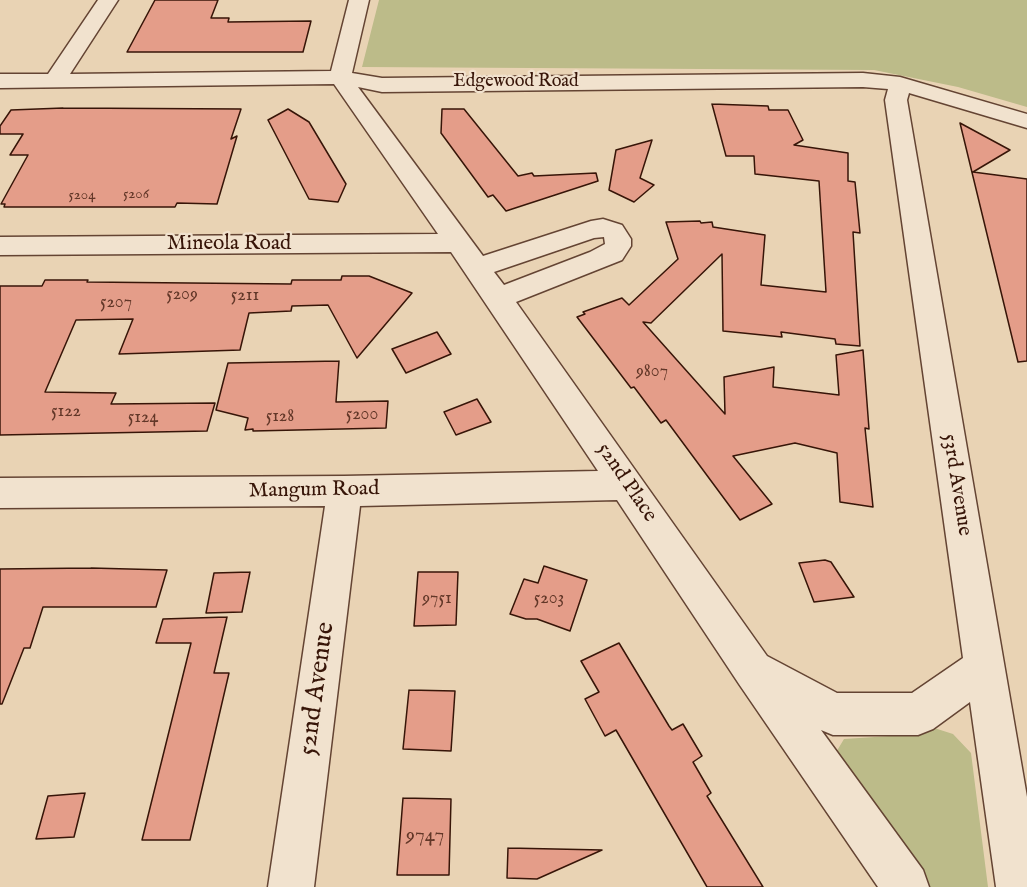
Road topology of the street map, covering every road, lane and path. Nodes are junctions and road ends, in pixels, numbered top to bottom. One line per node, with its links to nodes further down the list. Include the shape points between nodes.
1 (108, 0): 5 (street)
2 (359, 0): 3 (street)
3 (340, 77): 5 (street, Edgewood Road); 6 (street, Edgewood Road, via 382,85 863,80); 9 (street, 52nd Place)
4 (0, 81): 5 (street, Edgewood Road)
5 (54, 81)
6 (900, 84): 7 (street, Edgewood Road); 14 (street, 53rd Avenue, via 896,99)
7 (1027, 120)
8 (0, 246): 9 (street, Mineola Road)
9 (467, 256): 10 (street, 52nd Place); 10 (street, via 603,228 613,231 618,239 612,253 600,260)
10 (498, 298): 11 (street, 52nd Place)
11 (627, 485): 12 (street, Mangum Road); 15 (street, 52nd Place)
12 (344, 491): 13 (street, Mangum Road); 16 (street, 52nd Avenue)
13 (0, 493)
14 (984, 668): 15 (street, 52nd Place, via 918,714 833,714); 18 (street, 53rd Avenue)
15 (753, 670): 17 (street, 52nd Place)
16 (291, 887)
17 (906, 887)
18 (1019, 887)

